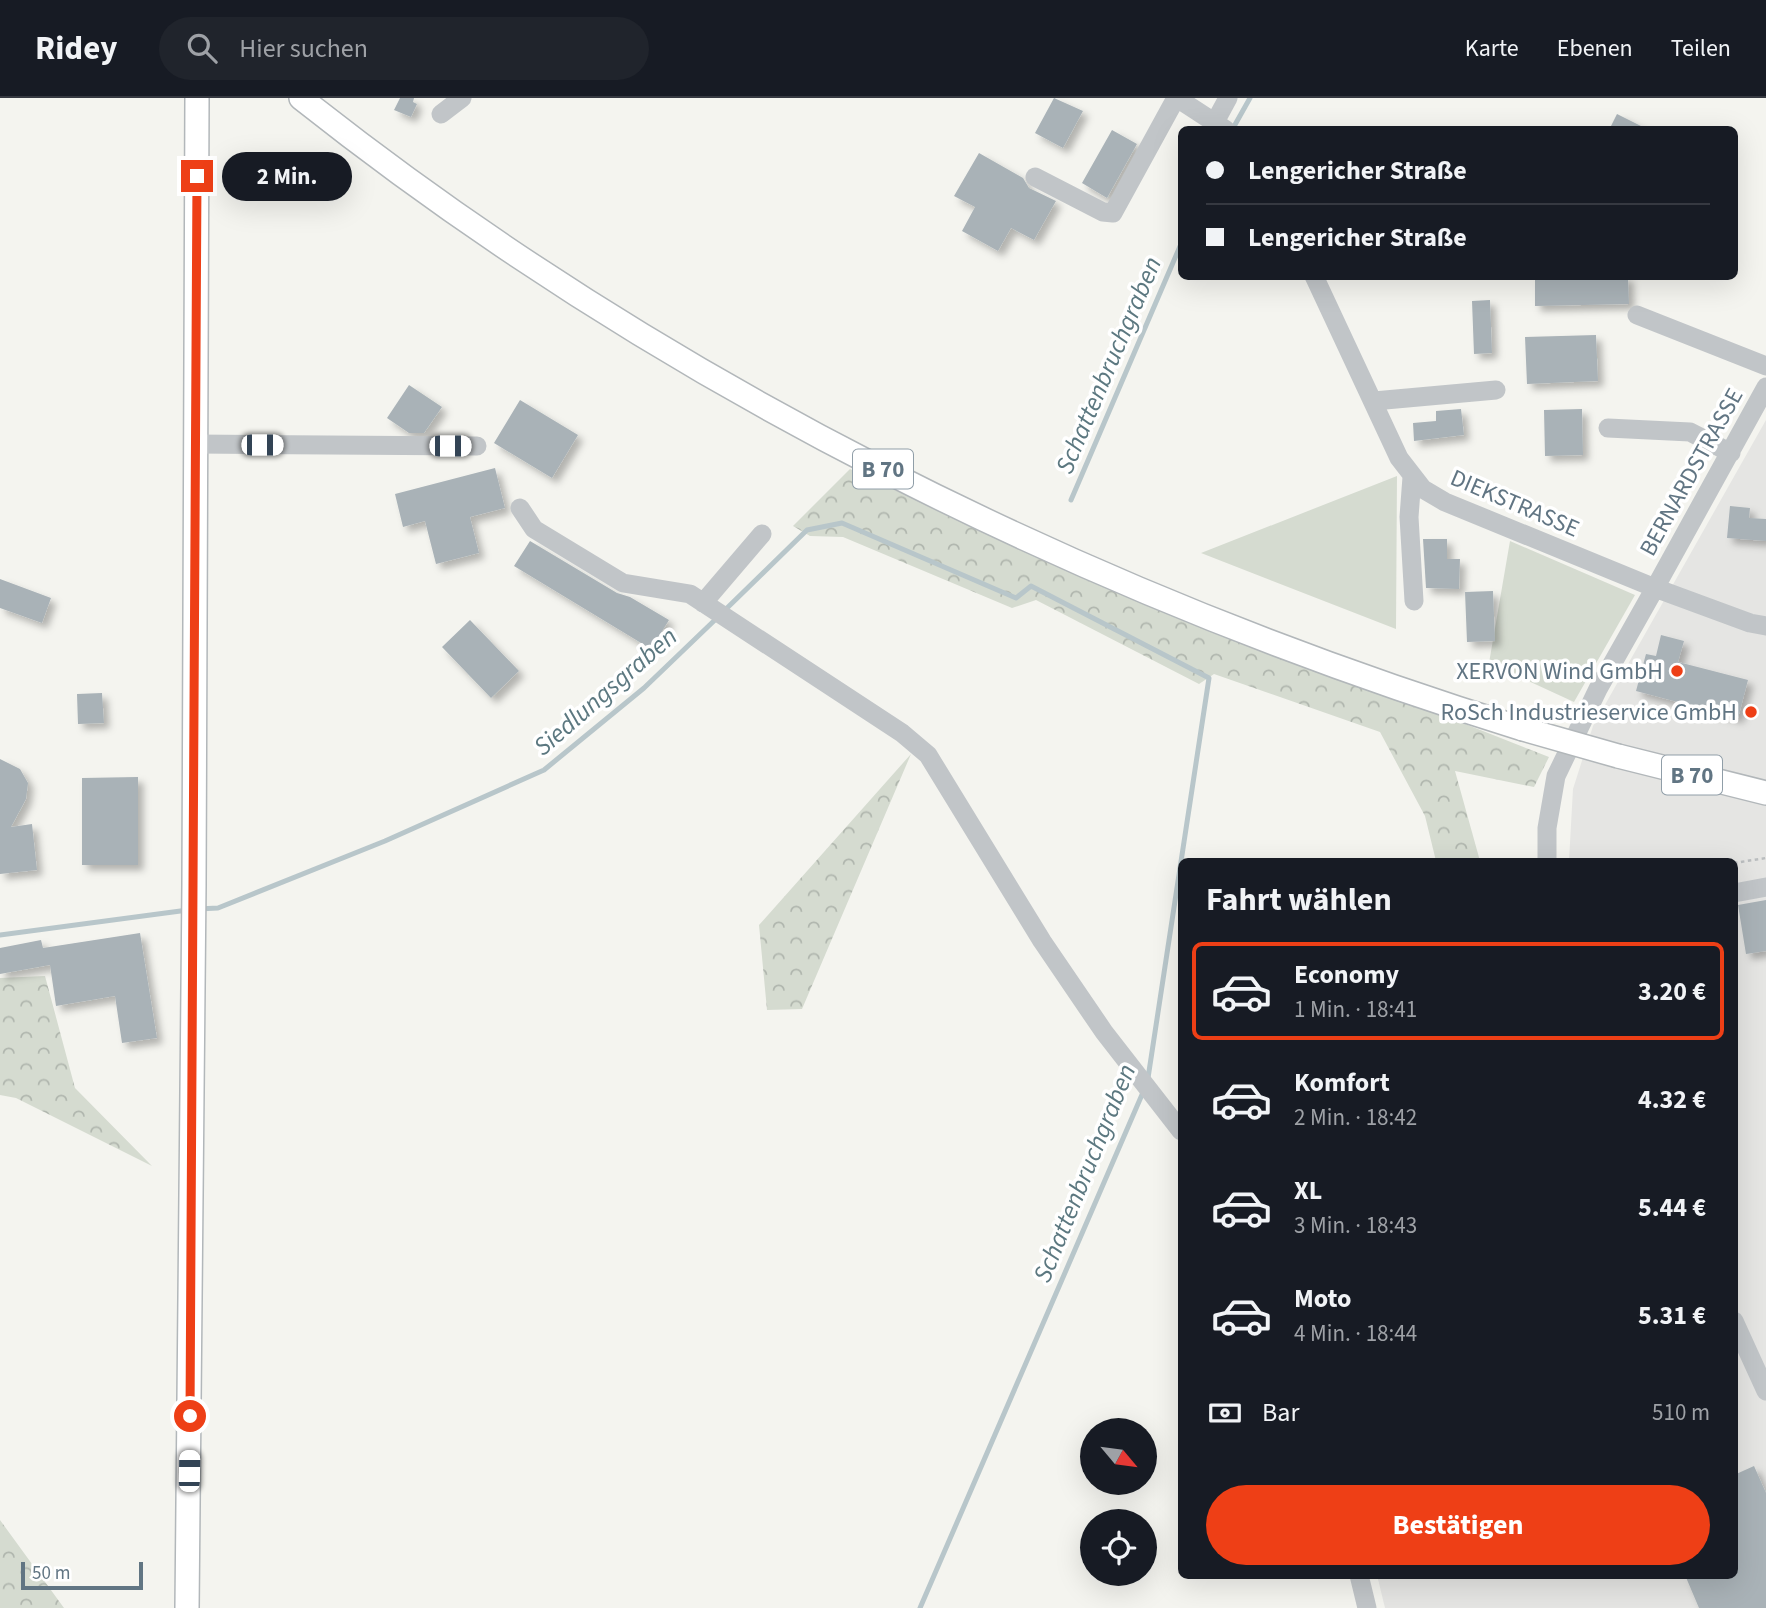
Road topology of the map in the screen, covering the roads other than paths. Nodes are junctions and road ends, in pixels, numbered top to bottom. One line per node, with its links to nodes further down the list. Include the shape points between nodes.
1 (197, 98): 16 (main road)
2 (301, 98): 26 (main road, B 70, bridge, via 361,145 583,297 759,404 1080,564 1261,640 1438,703)
3 (462, 98): 6 (street)
4 (1176, 98): 7 (street); 8 (street, via 1113,213)
5 (1228, 98): 7 (street)
6 (441, 114)
7 (1222, 126)
8 (1035, 177)
9 (1316, 280): 14 (street, DIEKSTRASSE)
10 (1637, 315): 11 (street)
11 (1766, 366)
12 (1766, 387): 18 (street, BERNARDSTRASSE)
13 (1496, 390): 14 (street)
14 (1374, 401): 19 (street, DIEKSTRASSE)
15 (1608, 428): 18 (street, via 1690,432)
16 (195, 444): 17 (street); 34 (main road)
17 (477, 446)
18 (1731, 453): 22 (street, BERNARDSTRASSE)
19 (1412, 477): 22 (street, DIEKSTRASSE, via 1445,502); 23 (street, via 1409,517)
20 (520, 508): 24 (street, via 534,529 623,583 691,594)
21 (762, 534): 24 (street)
22 (1655, 588): 25 (street, BERNARDSTRASSE); 27 (street, via 1556,776 1547,828)
23 (1414, 601)
24 (712, 609): 30 (street, via 902,733 928,755 1042,941)
25 (1766, 626)
26 (1766, 793)
27 (1548, 858)
28 (1766, 887): 29 (street)
29 (1738, 892)
30 (1178, 1127)
31 (1738, 1329): 32 (street)
32 (1764, 1383)
33 (1360, 1579): 35 (street)
34 (187, 1608)
35 (1367, 1608)

